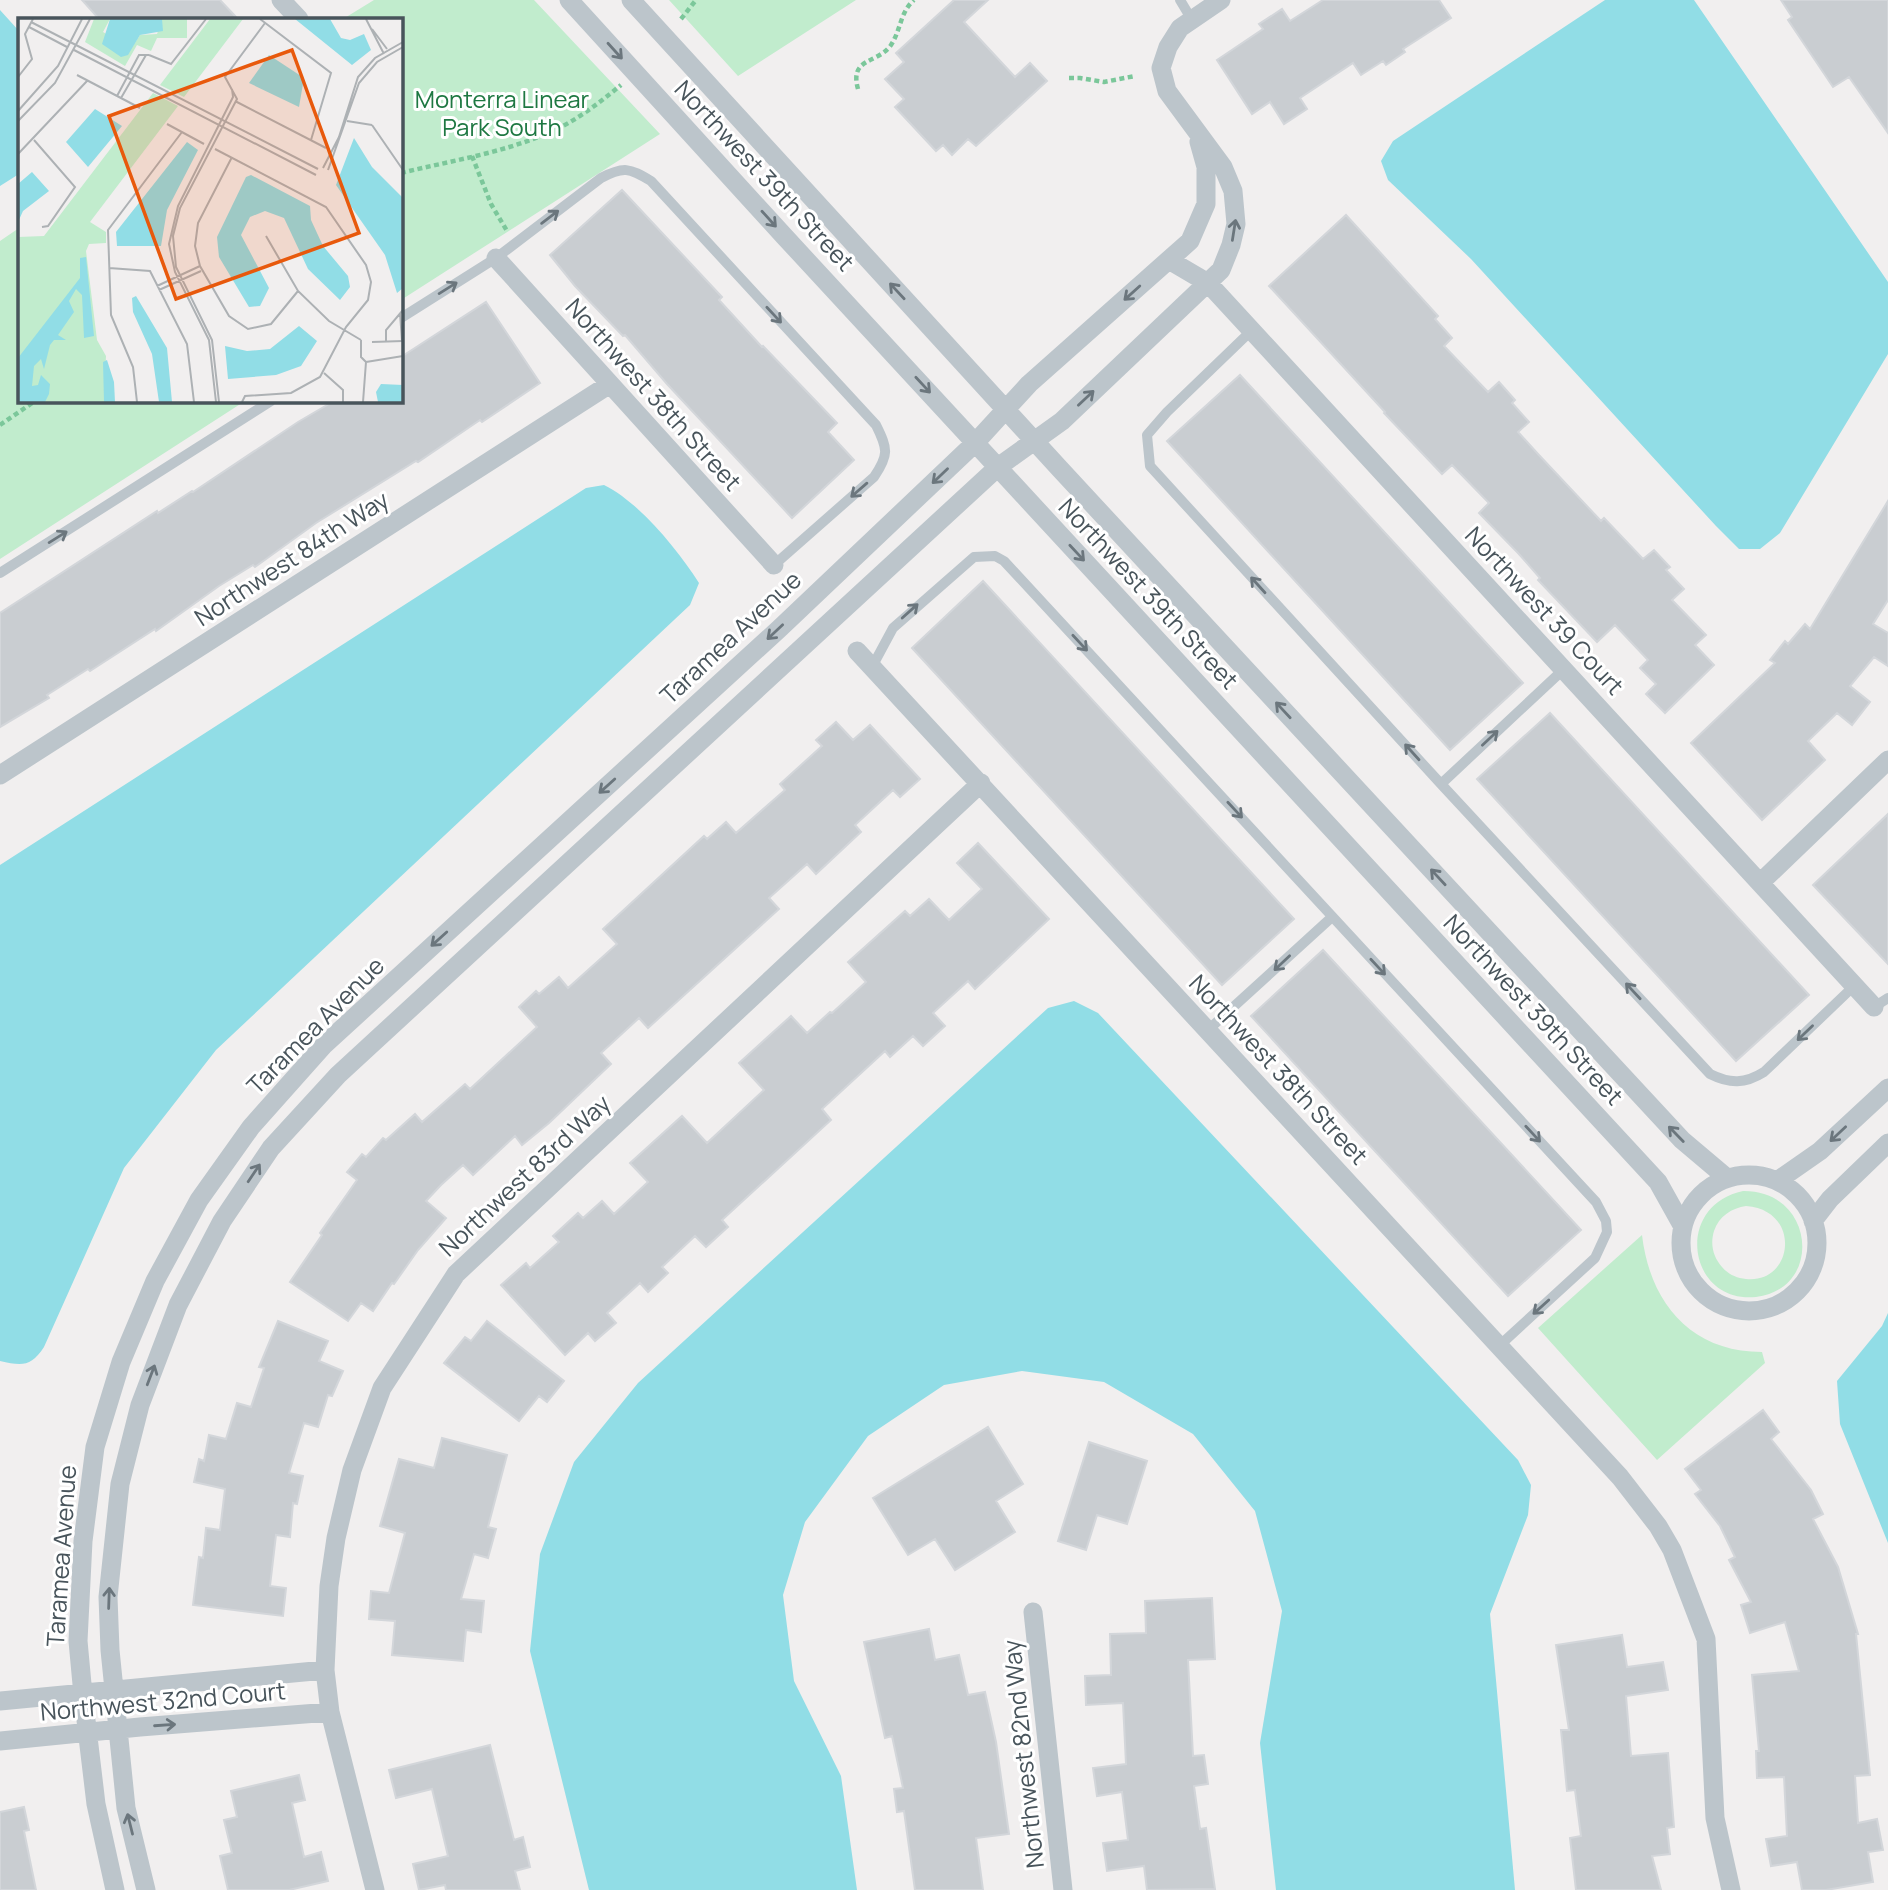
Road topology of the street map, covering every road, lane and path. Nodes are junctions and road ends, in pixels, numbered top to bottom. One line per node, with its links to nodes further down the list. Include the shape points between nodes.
1 (281, 0): 9 (street)
2 (569, 0): 31 (street, Northwest 39th Street, one-way to 31)
3 (631, 0): 28 (street, Northwest 39th Street, one-way to 3)
4 (695, 0): 10 (path)
5 (914, 0): 8 (path)
6 (1180, 0): 11 (lane)
7 (1221, 0): 11 (street)
8 (906, 3): 15 (path, via 892,44 857,71)
9 (298, 18)
10 (681, 19)
11 (1192, 20): 16 (street, via 1180,28 1161,68 1167,91)
12 (1135, 76): 13 (path, via 1104,82)
13 (1069, 78)
14 (621, 85): 17 (path, via 578,118 550,132)
15 (858, 89)
16 (1197, 133): 21 (street, Taramea Avenue, via 1206,167 1206,204 1190,241); 22 (street, Taramea Avenue, one-way to 16, via 1221,270 1231,245 1235,205 1229,179)
17 (472, 156): 18 (path); 19 (path)
18 (402, 173)
19 (500, 223)
20 (496, 258): 23 (lane, one-way to 20); 25 (street, Northwest 38th Street); 33 (lane, one-way to 33, via 601,178 629,169 651,181 876,425 884,442 885,461 874,477)
21 (1169, 260): 22 (street, Northwest 39 Court); 28 (street, Taramea Avenue, one-way to 28)
22 (1208, 283): 24 (street, Northwest 39 Court); 30 (street, Taramea Avenue, one-way to 22, via 1062,421)
23 (402, 317)
24 (1251, 331): 37 (street, Northwest 39 Court); 41 (lane, one-way to 24, via 1150,466 1147,435)
25 (610, 384): 33 (street, Northwest 38th Street); 39 (street, Northwest 84th Way)
26 (34, 402): 29 (path)
27 (269, 402): 34 (lane, one-way to 27)
28 (1005, 410): 30 (street, Northwest 39th Street); 31 (street, Taramea Avenue)
29 (0, 425)
30 (1033, 440): 32 (street, Taramea Avenue); 49 (street, Northwest 39th Street, one-way to 30, via 1682,1140)
31 (975, 443): 32 (street, Northwest 39th Street); 57 (street, Taramea Avenue, one-way to 57, via 324,1045 251,1126 199,1200 155,1281 121,1362 95,1447 83,1541 78,1642)
32 (998, 467): 52 (street, Northwest 39th Street, one-way to 52, via 1658,1182); 56 (street, Taramea Avenue, one-way to 32, via 108,1597 120,1484 140,1405 185,1293 222,1221 271,1148 338,1075)
33 (774, 565)
34 (0, 573)
35 (857, 651): 36 (street, Northwest 38th Street)
36 (872, 667): 40 (street, Northwest 38th Street); 43 (lane, one-way to 43, via 893,628 974,557 995,556)
37 (1564, 669): 41 (lane, one-way to 37); 42 (street, Northwest 39 Court)
38 (1888, 760): 42 (street)
39 (0, 775)
40 (981, 783): 46 (street, Northwest 38th Street); 55 (street, Northwest 83rd Way, via 456,1274 382,1388 352,1470 330,1574)
41 (1441, 785): 44 (lane, one-way to 41, via 1764,1072 1737,1083 1710,1074)
42 (1760, 883): 44 (street, Northwest 39 Court)
43 (1332, 917): 46 (lane, one-way to 46); 53 (lane, one-way to 53, via 1597,1202 1606,1221 1607,1232 1595,1258)
44 (1854, 986): 45 (street, Northwest 39 Court)
45 (1881, 1003)
46 (1209, 1030): 53 (street, Northwest 38th Street)
47 (1888, 1088): 50 (street, one-way to 50, via 1820,1151)
48 (1888, 1143): 51 (street, via 1829,1199)
49 (1727, 1178): 50 (street, via 1744,1175); 52 (street, via 1707,1189)
50 (1777, 1181): 51 (street, via 1805,1205)
51 (1813, 1221): 52 (street, via 1815,1255 1802,1286 1784,1302 1751,1311 1717,1304 1699,1290 1686,1271 1680,1248)
52 (1682, 1225)
53 (1499, 1346): 67 (street, Northwest 38th Street, via 1620,1477 1672,1550 1706,1639 1715,1818)
54 (1033, 1612): 66 (street, Northwest 82nd Way)
55 (325, 1670): 56 (street, Northwest 32nd Court); 59 (street, Northwest 83rd Way)
56 (115, 1691): 57 (street, Northwest 32nd Court); 60 (street, Taramea Avenue)
57 (83, 1695): 58 (street, Northwest 32nd Court); 61 (street, Taramea Avenue)
58 (0, 1701)
59 (330, 1712): 60 (street, Northwest 32nd Court, one-way to 59); 65 (street, Northwest 83rd Way)
60 (119, 1730): 61 (street, Northwest 32nd Court); 64 (street, Taramea Avenue, one-way to 60, via 126,1808)
61 (87, 1733): 62 (street, Northwest 32nd Court); 63 (street, Taramea Avenue, via 96,1804)
62 (0, 1741)
63 (115, 1890)
64 (146, 1890)
65 (375, 1890)
66 (1063, 1890)
67 (1731, 1890)

